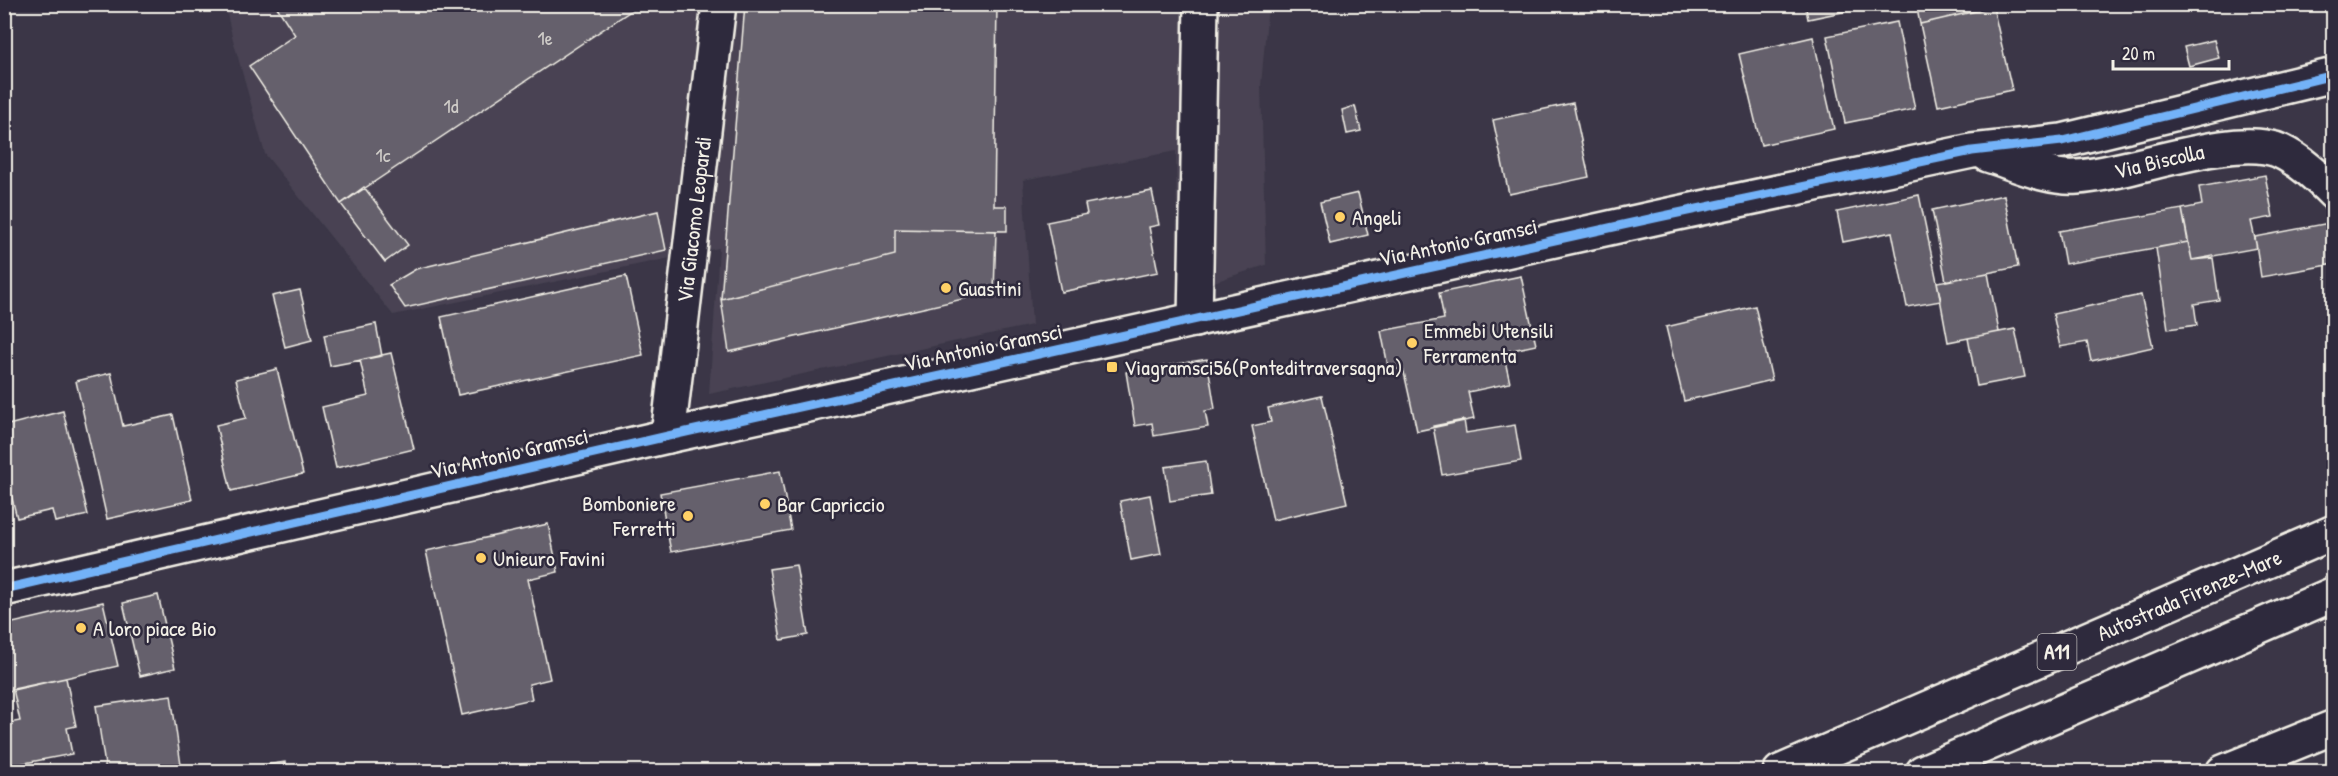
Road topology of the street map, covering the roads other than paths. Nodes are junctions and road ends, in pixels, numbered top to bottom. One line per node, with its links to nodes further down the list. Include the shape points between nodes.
1 (719, 4): 7 (main road, Via Giacomo Leopardi)
2 (1201, 4): 6 (main road)
3 (2326, 77): 4 (main road, Via Antonio Gramsci, via 2062,141)
4 (1972, 151): 5 (main road, Via Biscolla, via 2055,176 2074,177 2110,173 2232,146 2255,146 2278,150 2298,161); 6 (main road, Via Antonio Gramsci)
5 (2334, 193)
6 (1195, 320): 7 (main road, Via Antonio Gramsci)
7 (668, 436): 9 (main road, Via Antonio Gramsci)
8 (2334, 532): 12 (main road, Autostrada Firenze-Mare / A11)
9 (4, 589)
10 (2334, 594): 13 (main road, A11)
11 (2334, 726): 14 (main road)
12 (1780, 771)
13 (1923, 771)
14 (2223, 771)

